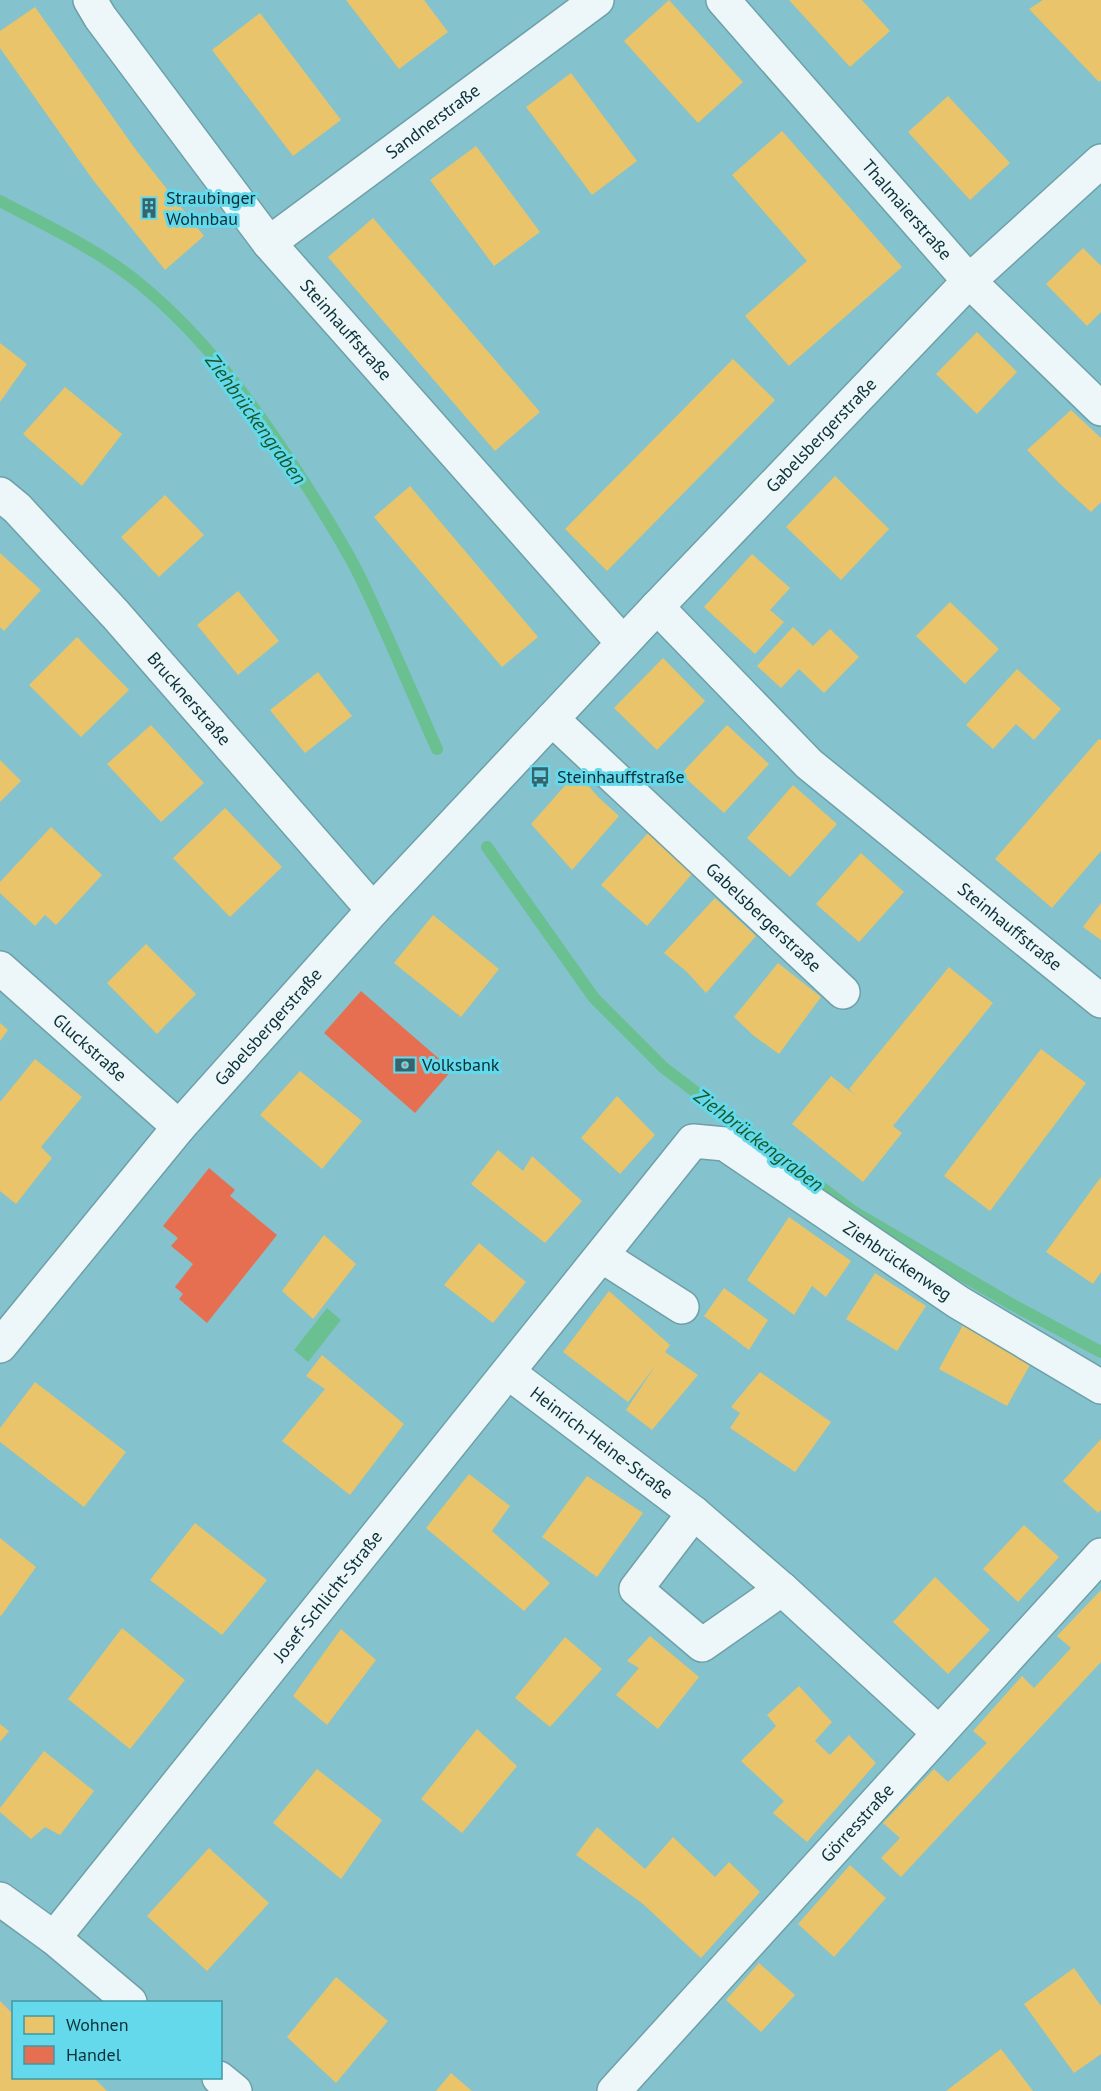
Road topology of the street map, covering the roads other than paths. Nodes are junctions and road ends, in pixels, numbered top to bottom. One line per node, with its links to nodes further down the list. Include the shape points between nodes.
1 (90, 0): 5 (street, Steinhauffstraße)
2 (597, 0): 5 (street, Sandnerstraße)
3 (725, 1): 6 (street, Thalmaierstraße)
4 (1101, 161): 6 (street, Gabelsbergerstraße)
5 (269, 243): 10 (street, Steinhauffstraße)
6 (969, 281): 7 (street, Thalmaierstraße); 9 (street, Gabelsbergerstraße)
7 (1101, 409)
8 (0, 494): 12 (street, Brucknerstraße, via 116,615)
9 (657, 607): 10 (street, Gabelsbergerstraße); 15 (street, Steinhauffstraße, via 809,764)
10 (623, 643): 11 (street, Gabelsbergerstraße)
11 (552, 719): 12 (street, Gabelsbergerstraße); 14 (street, Gabelsbergerstraße)
12 (373, 910): 16 (street, Gabelsbergerstraße)
13 (0, 968): 16 (street, Gluckstraße)
14 (843, 992)
15 (1101, 1001)
16 (178, 1127): 20 (street, Gabelsbergerstraße)
17 (693, 1141): 18 (street, Josef-Schlicht-Straße); 22 (street, Ziehbrückenweg, via 725,1144 958,1302)
18 (602, 1256): 19 (street); 21 (street, Josef-Schlicht-Straße)
19 (682, 1307)
20 (0, 1346)
21 (509, 1373): 23 (street, Heinrich-Heine-Straße); 28 (street, Josef-Schlicht-Straße)
22 (1101, 1387)
23 (694, 1513): 25 (street, Heinrich-Heine-Straße); 25 (street, via 636,1589 702,1645)
24 (1101, 1556): 26 (street, Görresstraße)
25 (782, 1589): 26 (street, Heinrich-Heine-Straße)
26 (939, 1733): 32 (street, Görresstraße)
27 (0, 1899): 28 (street)
28 (54, 1938): 29 (street)
29 (129, 2001)
30 (220, 2079): 31 (street)
31 (235, 2091)
32 (614, 2091)

